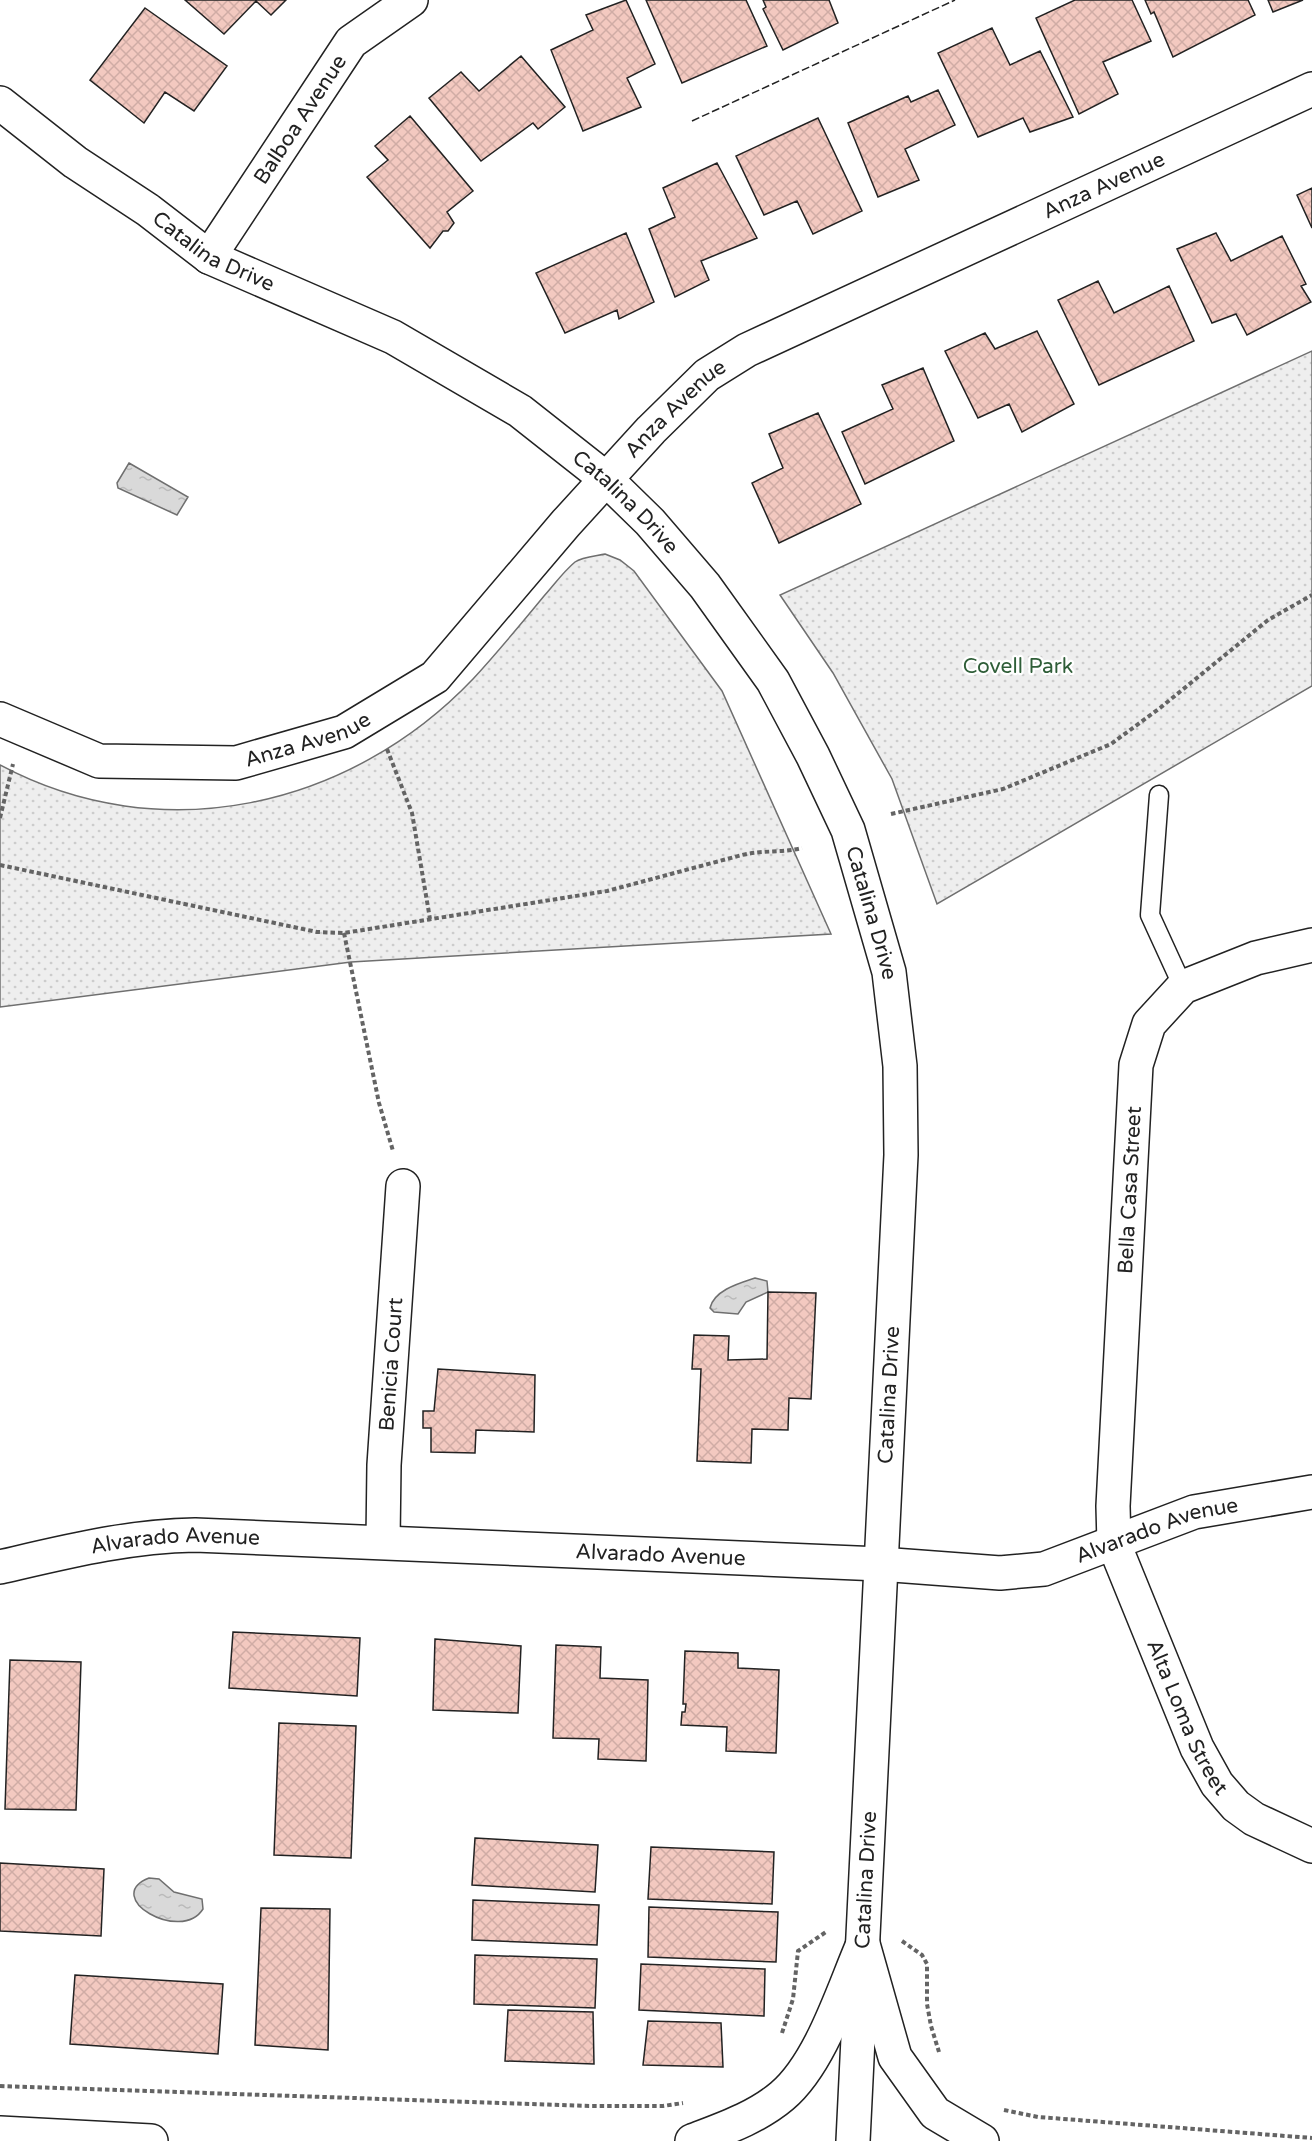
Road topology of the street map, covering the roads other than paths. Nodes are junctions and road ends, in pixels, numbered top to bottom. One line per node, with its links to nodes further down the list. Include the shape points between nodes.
1 (411, 0): 4 (street, Balboa Avenue, via 351,42)
2 (1312, 89): 5 (street, Anza Avenue, via 747,350 707,375)
3 (0, 103): 4 (street, Catalina Drive, via 75,162 148,210)
4 (209, 257): 5 (street, Catalina Drive, via 393,337 434,359 520,411)
5 (605, 478): 6 (street, Anza Avenue, via 435,677 345,732 236,764 99,761); 14 (street, Catalina Drive, via 650,522 705,586 773,681 848,830 889,972 900,1065 901,1155)
6 (10, 724)
7 (1159, 795): 9 (lane, via 1150,915)
8 (1312, 945): 9 (street, Bella Casa Street, via 1256,958)
9 (1183, 987): 13 (street, Bella Casa Street, via 1149,1024 1136,1065)
10 (403, 1186): 12 (street, Benicia Court)
11 (1312, 1492): 13 (street, Alvarado Avenue, via 1194,1512)
12 (382, 1541): 14 (street, Alvarado Avenue); 15 (street, Alvarado Avenue, via 146,1536)
13 (1114, 1544): 14 (street, Alvarado Avenue, via 1044,1569 1018,1573); 16 (street, Alta Loma Street, via 1197,1748 1217,1784 1254,1819)
14 (880, 1564): 17 (street, Catalina Drive)
15 (0, 1567)
16 (1312, 1846)
17 (863, 1944): 20 (street, via 816,2051 790,2089 738,2123); 21 (street, Catalina Drive); 22 (street, via 895,2057 935,2113)
18 (0, 2133): 19 (street)
19 (152, 2141)
20 (692, 2141)
21 (854, 2141)
22 (982, 2141)

